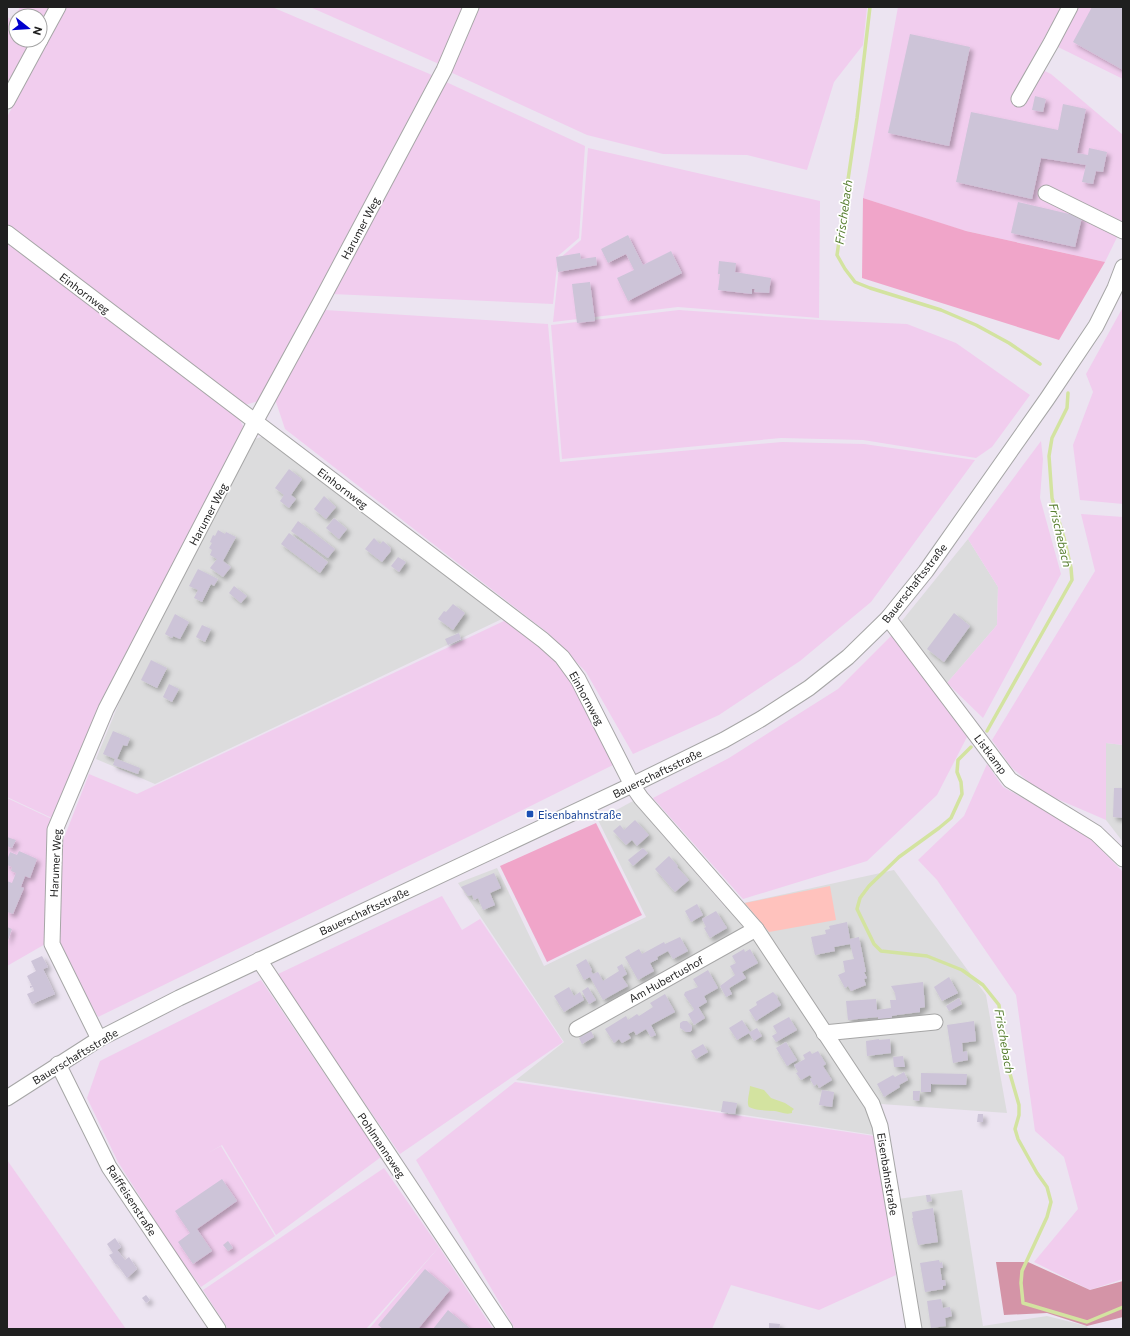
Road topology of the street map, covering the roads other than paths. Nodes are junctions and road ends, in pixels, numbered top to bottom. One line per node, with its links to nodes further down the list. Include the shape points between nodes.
1 (58, 7): 4 (street)
2 (471, 7): 12 (street, Harumer Weg, via 444,70)
3 (1070, 7): 6 (street)
4 (48, 25)
5 (36, 48): 7 (street)
6 (1019, 100)
7 (7, 101)
8 (1046, 192): 9 (street)
9 (1123, 231)
10 (7, 233): 12 (street, Einhornweg)
11 (1123, 266): 13 (street, Bauerschaftsstraße, via 1096,326 926,571)
12 (256, 422): 14 (street, Einhornweg, via 562,657 578,678); 21 (street, Harumer Weg, via 106,709 55,830 52,944)
13 (888, 618): 14 (street, Bauerschaftsstraße, via 848,657 762,719); 15 (street, Listkamp, via 1010,780 1096,833)
14 (632, 785): 16 (street, Eisenbahnstraße); 17 (street, Bauerschaftsstraße)
15 (1123, 859)
16 (756, 929): 19 (street, Am Hubertushof); 20 (street, Eisenbahnstraße)
17 (259, 960): 21 (street, Bauerschaftsstraße); 25 (street, Pohlmannsweg)
18 (935, 1022): 20 (street)
19 (577, 1029)
20 (824, 1033): 26 (street, Eisenbahnstraße, via 872,1104 880,1126)
21 (100, 1039): 22 (street, Bauerschaftsstraße)
22 (58, 1064): 23 (street, Bauerschaftsstraße); 24 (street, Raiffeisenstraße, via 109,1167)
23 (7, 1098)
24 (218, 1329)
25 (505, 1329)
26 (914, 1329)

